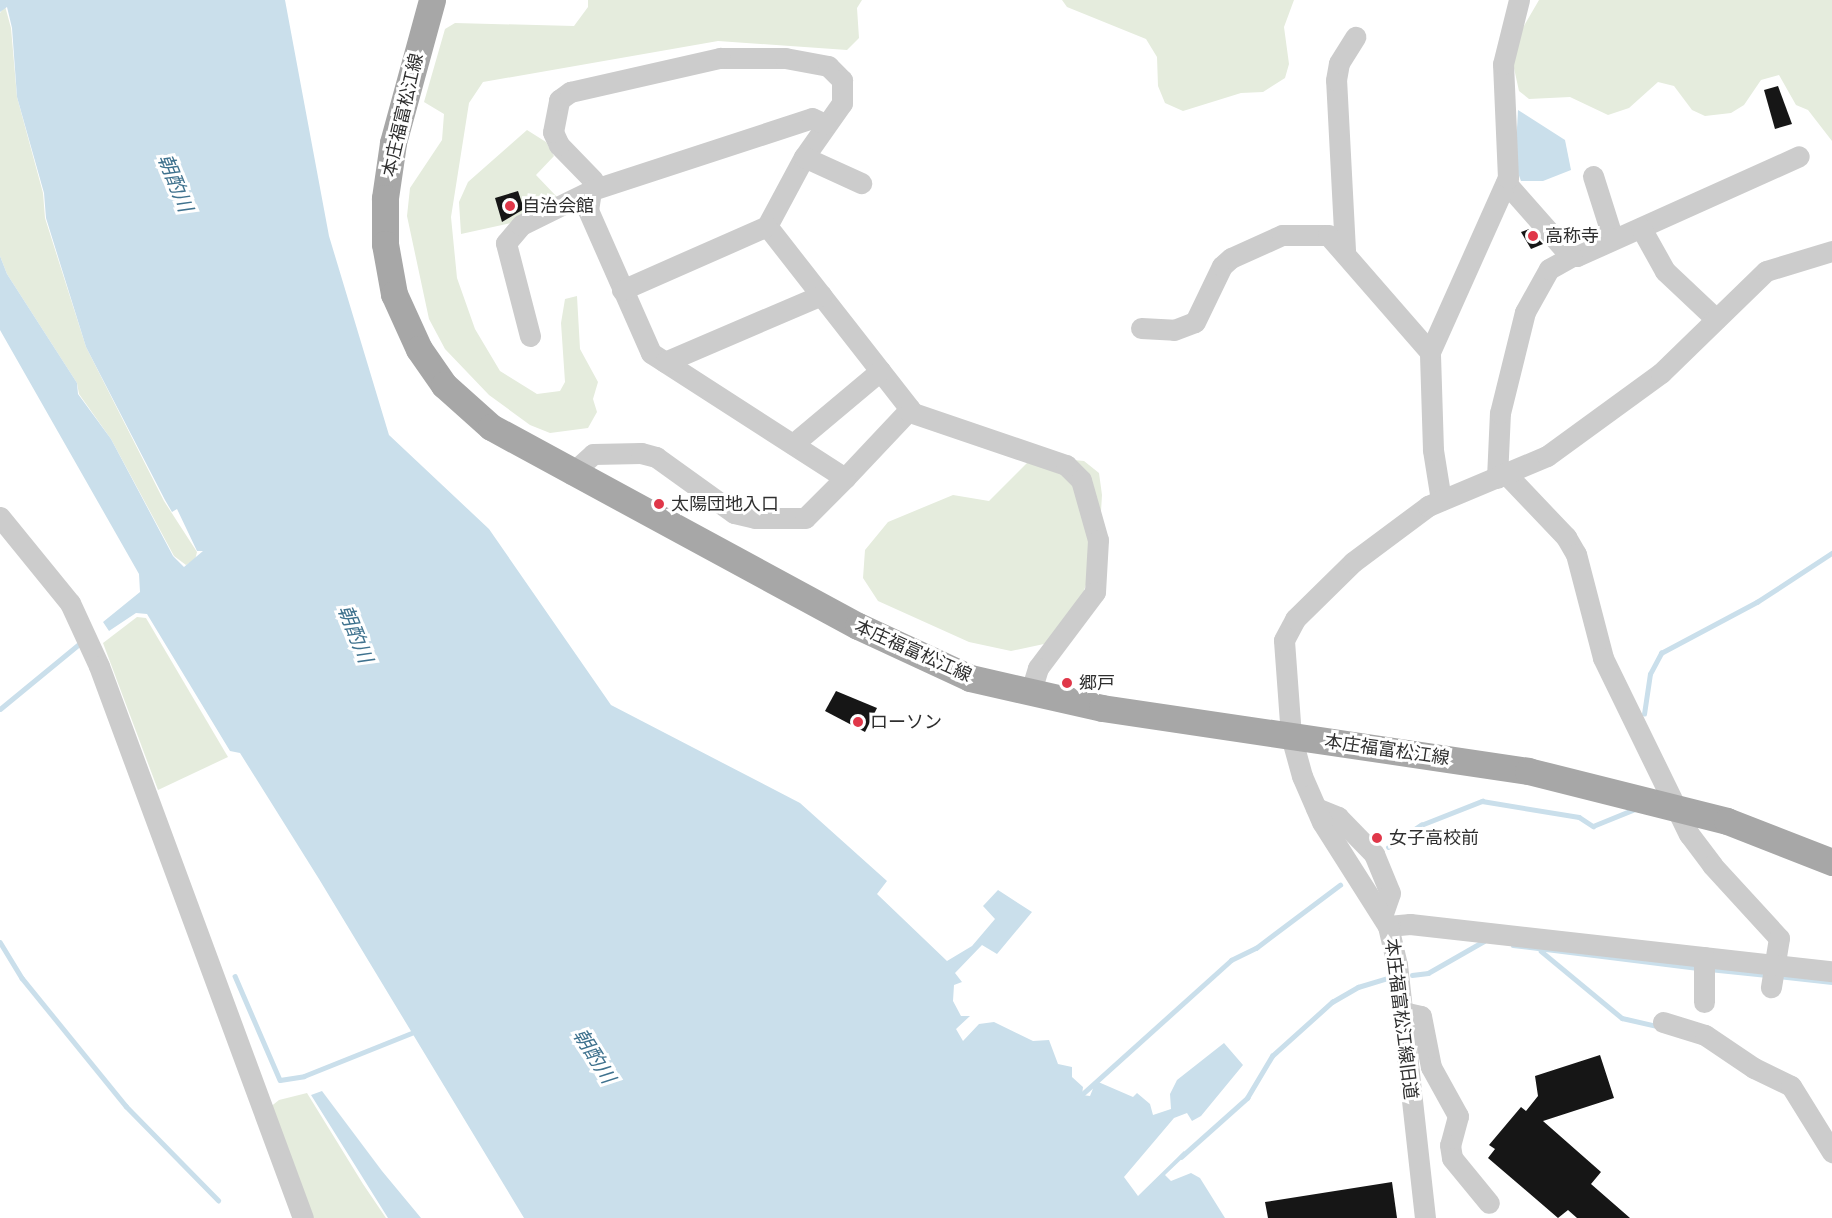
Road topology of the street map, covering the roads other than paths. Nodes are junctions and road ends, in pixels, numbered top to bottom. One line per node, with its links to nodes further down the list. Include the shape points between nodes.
1 (432, 0): 27 (main road, 本庄福富松江線, via 393,143 385,198 385,244 394,294 418,349 459,401 491,427)
2 (1519, 0): 9 (street, via 1503,64)
3 (1355, 37): 14 (street, via 1340,63 1336,80)
4 (825, 124): 6 (street); 10 (street, via 812,118); 10 (street, via 842,103 842,80 828,66 785,58 720,58 570,92 559,100 553,132 559,146 587,172)
5 (1799, 156): 12 (street)
6 (804, 157): 8 (street); 11 (street)
7 (1593, 176): 13 (street)
8 (861, 183)
9 (1506, 183): 16 (street); 22 (street)
10 (592, 190): 17 (street, via 588,210); 21 (street, via 521,225 506,243)
11 (767, 226): 17 (street); 18 (street)
12 (1641, 228): 13 (street); 19 (street, via 1665,270)
13 (1613, 239): 16 (street)
14 (1345, 250): 20 (street, via 1328,235 1282,235 1222,266 1195,322 1174,330); 22 (street)
15 (1832, 251): 19 (street, 本庄福富松江線旧道, via 1766,271)
16 (1572, 256): 28 (street, via 1549,269 1525,312 1500,413)
17 (622, 290): 23 (street, via 643,340)
18 (821, 295): 23 (street); 24 (street)
19 (1716, 319): 28 (street, 本庄福富松江線旧道, via 1661,373 1547,456)
20 (1140, 328)
21 (530, 336)
22 (1430, 352): 30 (street, via 1433,450)
23 (665, 362): 26 (street)
24 (880, 371): 25 (street); 26 (street)
25 (910, 412): 29 (street); 32 (street, via 1066,465 1081,480 1098,540 1095,592 1038,668)
26 (793, 444): 29 (street)
27 (571, 474): 29 (street, via 593,454 641,453 656,457 734,513 755,518 805,518); 32 (main road, 本庄福富松江線, via 912,654 969,678)
28 (1502, 476): 30 (street, 本庄福富松江線旧道); 34 (street, via 1566,537 1576,554 1603,658)
29 (845, 478)
30 (1441, 500): 33 (street, 本庄福富松江線旧道, via 1353,562 1295,619 1284,640)
31 (0, 517): 45 (street, via 70,603 99,666)
32 (1030, 694): 33 (main road, 本庄福富松江線)
33 (1291, 736): 34 (main road, 本庄福富松江線, via 1528,771); 36 (street, 本庄福富松江線旧道, via 1316,808)
34 (1673, 805): 35 (main road, 本庄福富松江線); 39 (street, via 1712,866 1779,938)
35 (1832, 862)
36 (1386, 919): 37 (street); 41 (street, 本庄福富松江線旧道)
37 (1704, 964): 39 (street); 40 (street)
38 (1832, 972): 39 (street)
39 (1772, 976)
40 (1704, 1002)
41 (1402, 1012): 44 (street, via 1420,1016 1431,1067 1458,1116 1452,1158); 46 (street, 本庄福富松江線旧道)
42 (1663, 1022): 43 (street, via 1705,1035 1754,1068 1791,1086)
43 (1832, 1152)
44 (1489, 1203)
45 (303, 1218)
46 (1425, 1218)

